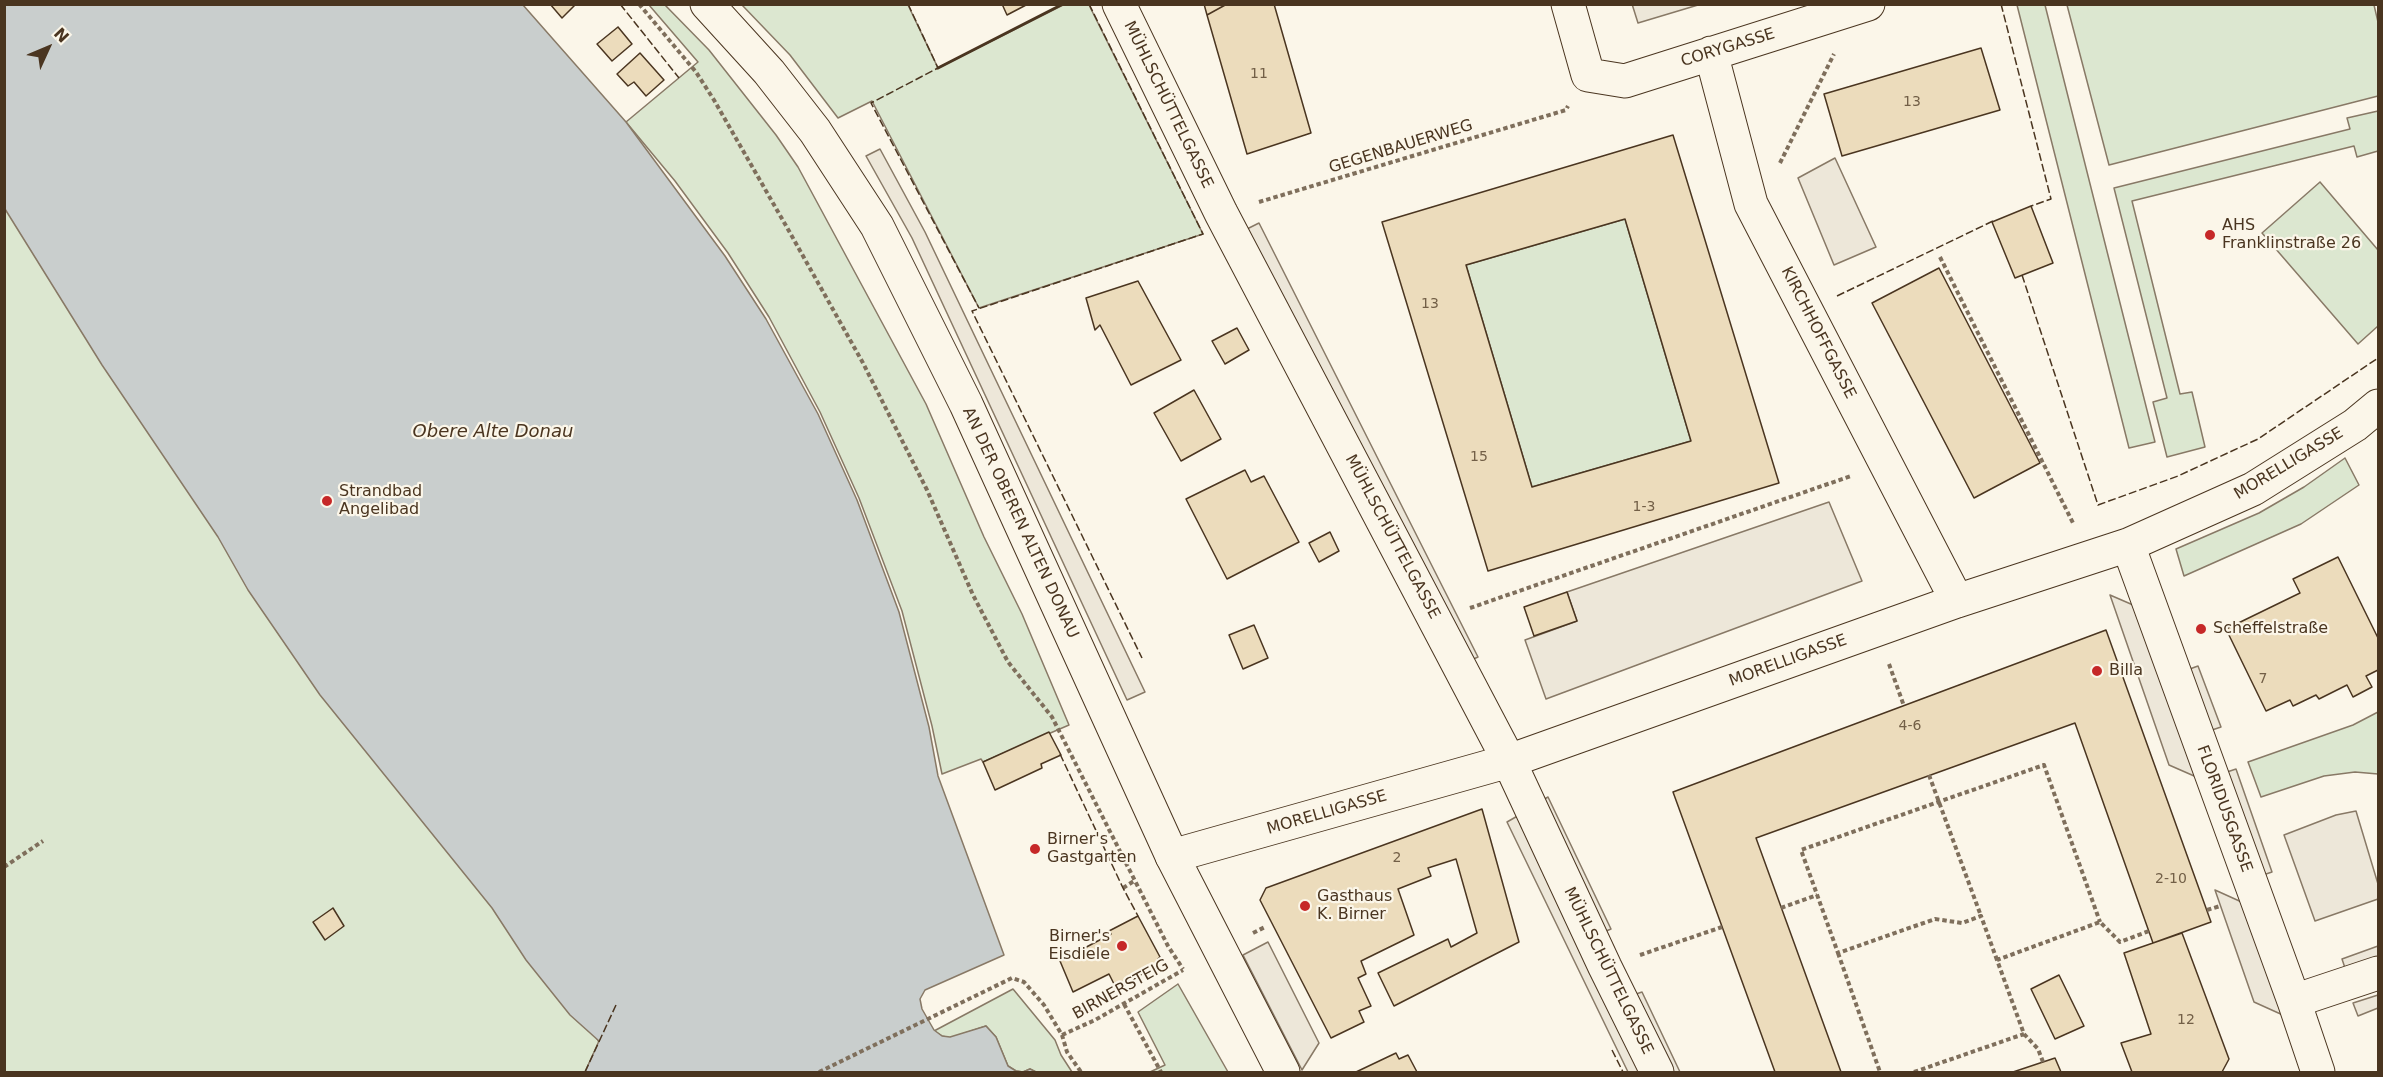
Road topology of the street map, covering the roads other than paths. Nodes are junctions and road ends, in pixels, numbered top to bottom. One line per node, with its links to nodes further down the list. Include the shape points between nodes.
1 (707, 4): 10 (street, AN DER OBEREN ALTEN DONAU, via 816,131 878,226 966,404)
2 (1119, 4): 9 (street, MÜHLSCHÜTTELGASSE, via 1221,213)
3 (1568, 4): 5 (street, CORYGASSE, via 1588,75 1625,81)
4 (1868, 4): 5 (street, CORYGASSE)
5 (1711, 53): 8 (street, KIRCHHOFFGASSE, via 1751,204)
6 (2379, 406): 7 (street, MORELLIGASSE, via 2253,489)
7 (2128, 545): 8 (street, MORELLIGASSE); 12 (street, FLORIDUSGASSE)
8 (1957, 601): 9 (street, MORELLIGASSE)
9 (1509, 761): 10 (street, MORELLIGASSE); 14 (street, MÜHLSCHÜTTELGASSE)
10 (1172, 856): 13 (street, AN DER OBEREN ALTEN DONAU)
11 (2379, 973): 12 (street)
12 (2294, 1002): 15 (street, FLORIDUSGASSE)
13 (1283, 1072)
14 (1657, 1072)
15 (2318, 1072)

